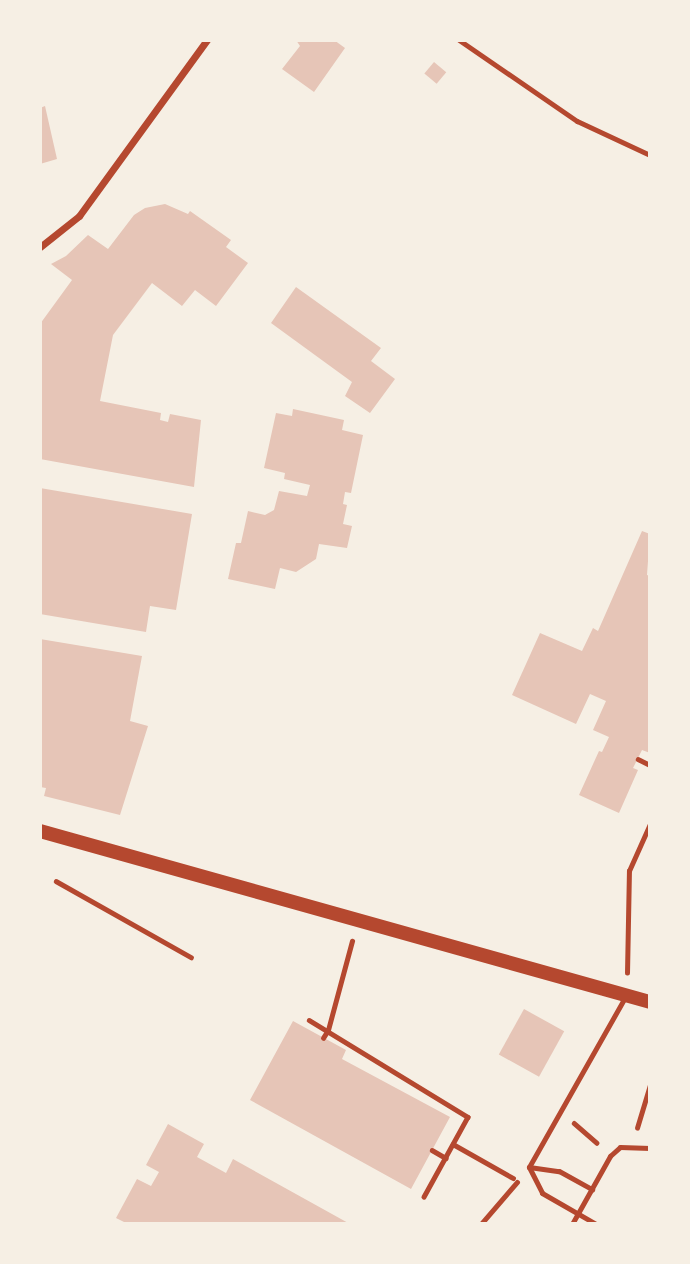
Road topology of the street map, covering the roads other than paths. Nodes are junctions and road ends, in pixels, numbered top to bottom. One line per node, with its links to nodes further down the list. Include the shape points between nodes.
1 (206, 40): 4 (street, via 79,216)
2 (459, 40): 3 (lane, via 577,121)
3 (650, 155)
4 (40, 247)
5 (40, 831): 6 (main road)
6 (626, 995): 7 (main road); 9 (lane)
7 (650, 1002)
8 (650, 1147): 10 (lane, via 620,1147)
9 (529, 1167): 10 (lane, via 559,1171); 11 (lane, via 542,1193)
10 (592, 1189): 11 (lane)
11 (578, 1214): 12 (lane); 13 (lane)
12 (572, 1224)
13 (596, 1224)

